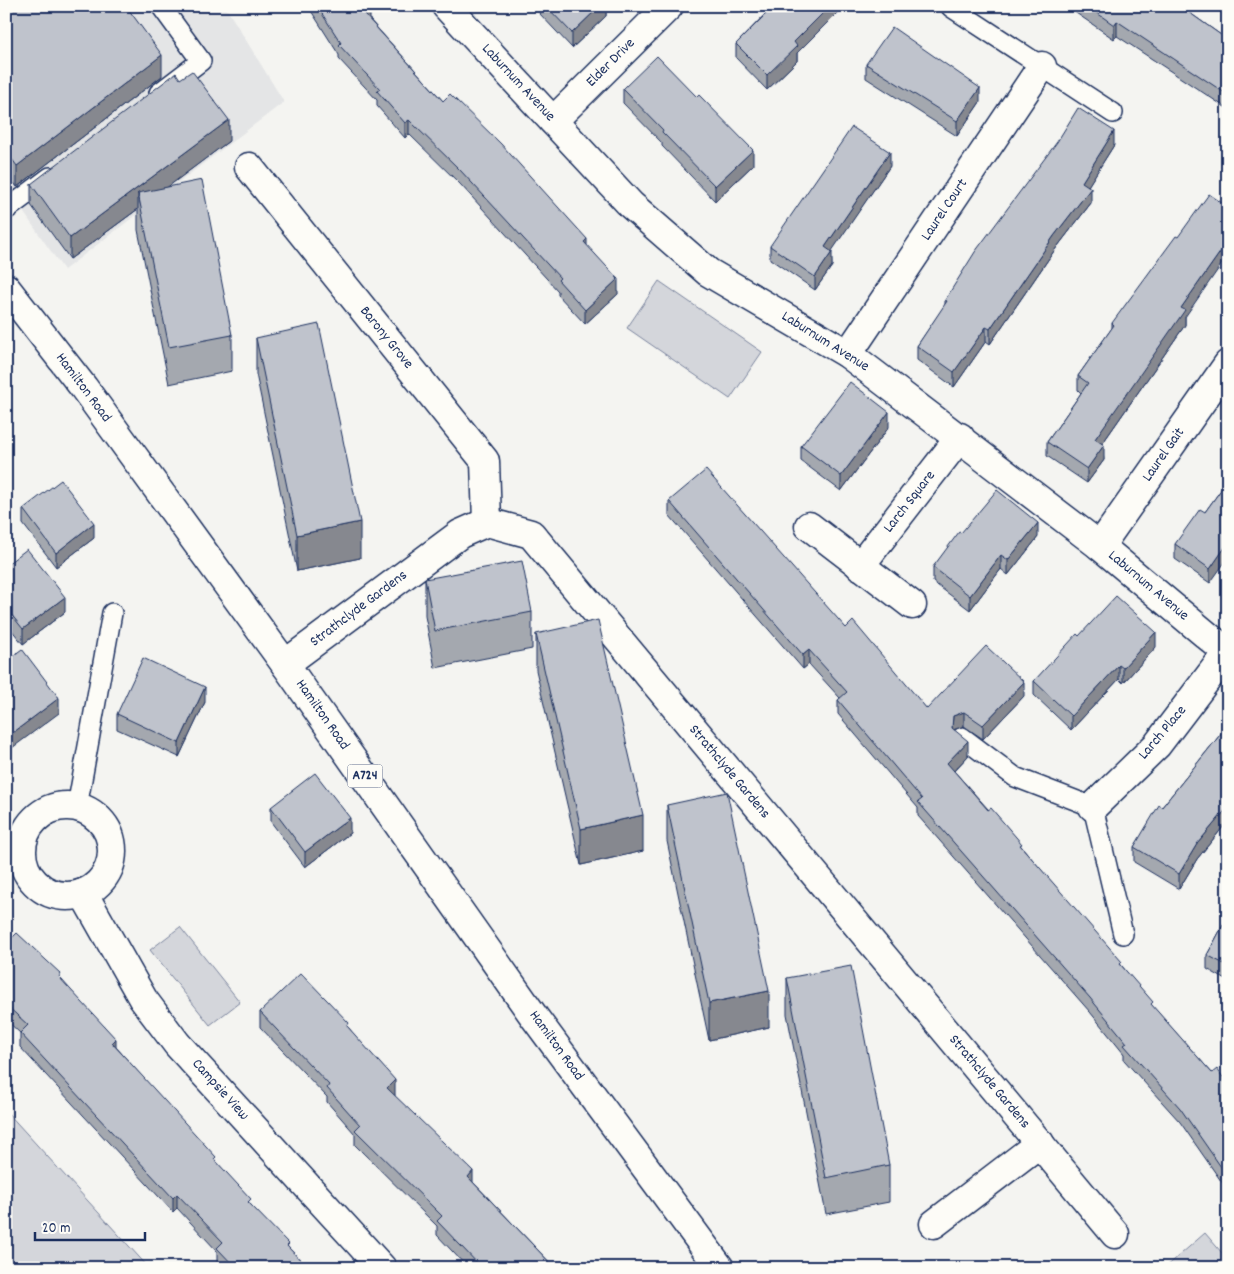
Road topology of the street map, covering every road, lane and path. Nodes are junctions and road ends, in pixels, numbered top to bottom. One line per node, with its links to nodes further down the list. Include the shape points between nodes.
1 (161, 6): 6 (lane, via 202,60)
2 (446, 6): 8 (street, Laburnum Avenue)
3 (669, 6): 8 (street, Elder Drive)
4 (951, 7): 5 (lane)
5 (1042, 66): 7 (lane); 13 (street, Laurel Court)
6 (148, 102)
7 (1113, 113)
8 (553, 121): 13 (street, Laburnum Avenue, via 632,205 708,272)
9 (64, 167): 11 (lane)
10 (249, 167): 16 (street, Barony Grove, via 485,461)
11 (6, 210)
12 (6, 288): 23 (street, Hamilton Road / A724, via 84,388)
13 (848, 354): 15 (street, Laburnum Avenue)
14 (1228, 364): 18 (street, Laurel Gait)
15 (960, 438): 18 (street, Laburnum Avenue); 19 (street, Larch Square)
16 (486, 522): 23 (street, Strathclyde Gardens, via 460,534); 29 (street, Strathclyde Gardens, via 531,534)
17 (809, 526): 19 (street)
18 (1100, 546): 22 (street, Laburnum Avenue)
19 (860, 566): 20 (street)
20 (912, 605)
21 (112, 613): 25 (lane)
22 (1227, 653): 26 (street, Larch Place, via 1157,744)
23 (285, 664): 33 (street, Hamilton Road / A724, via 535,1018)
24 (962, 737): 26 (lane, via 1015,777)
25 (77, 807): 27 (street, via 90,812 101,822 109,834 112,848 105,876); 27 (street, via 62,806 40,815 25,833 21,848 29,878 40,888 54,895)
26 (1093, 807): 28 (lane)
27 (83, 894): 32 (street, Campsie View, via 144,1000 177,1044)
28 (1123, 934)
29 (1040, 1143): 30 (street); 31 (street, Strathclyde Gardens)
30 (934, 1224)
31 (1115, 1234)
32 (382, 1268)
33 (720, 1268)

